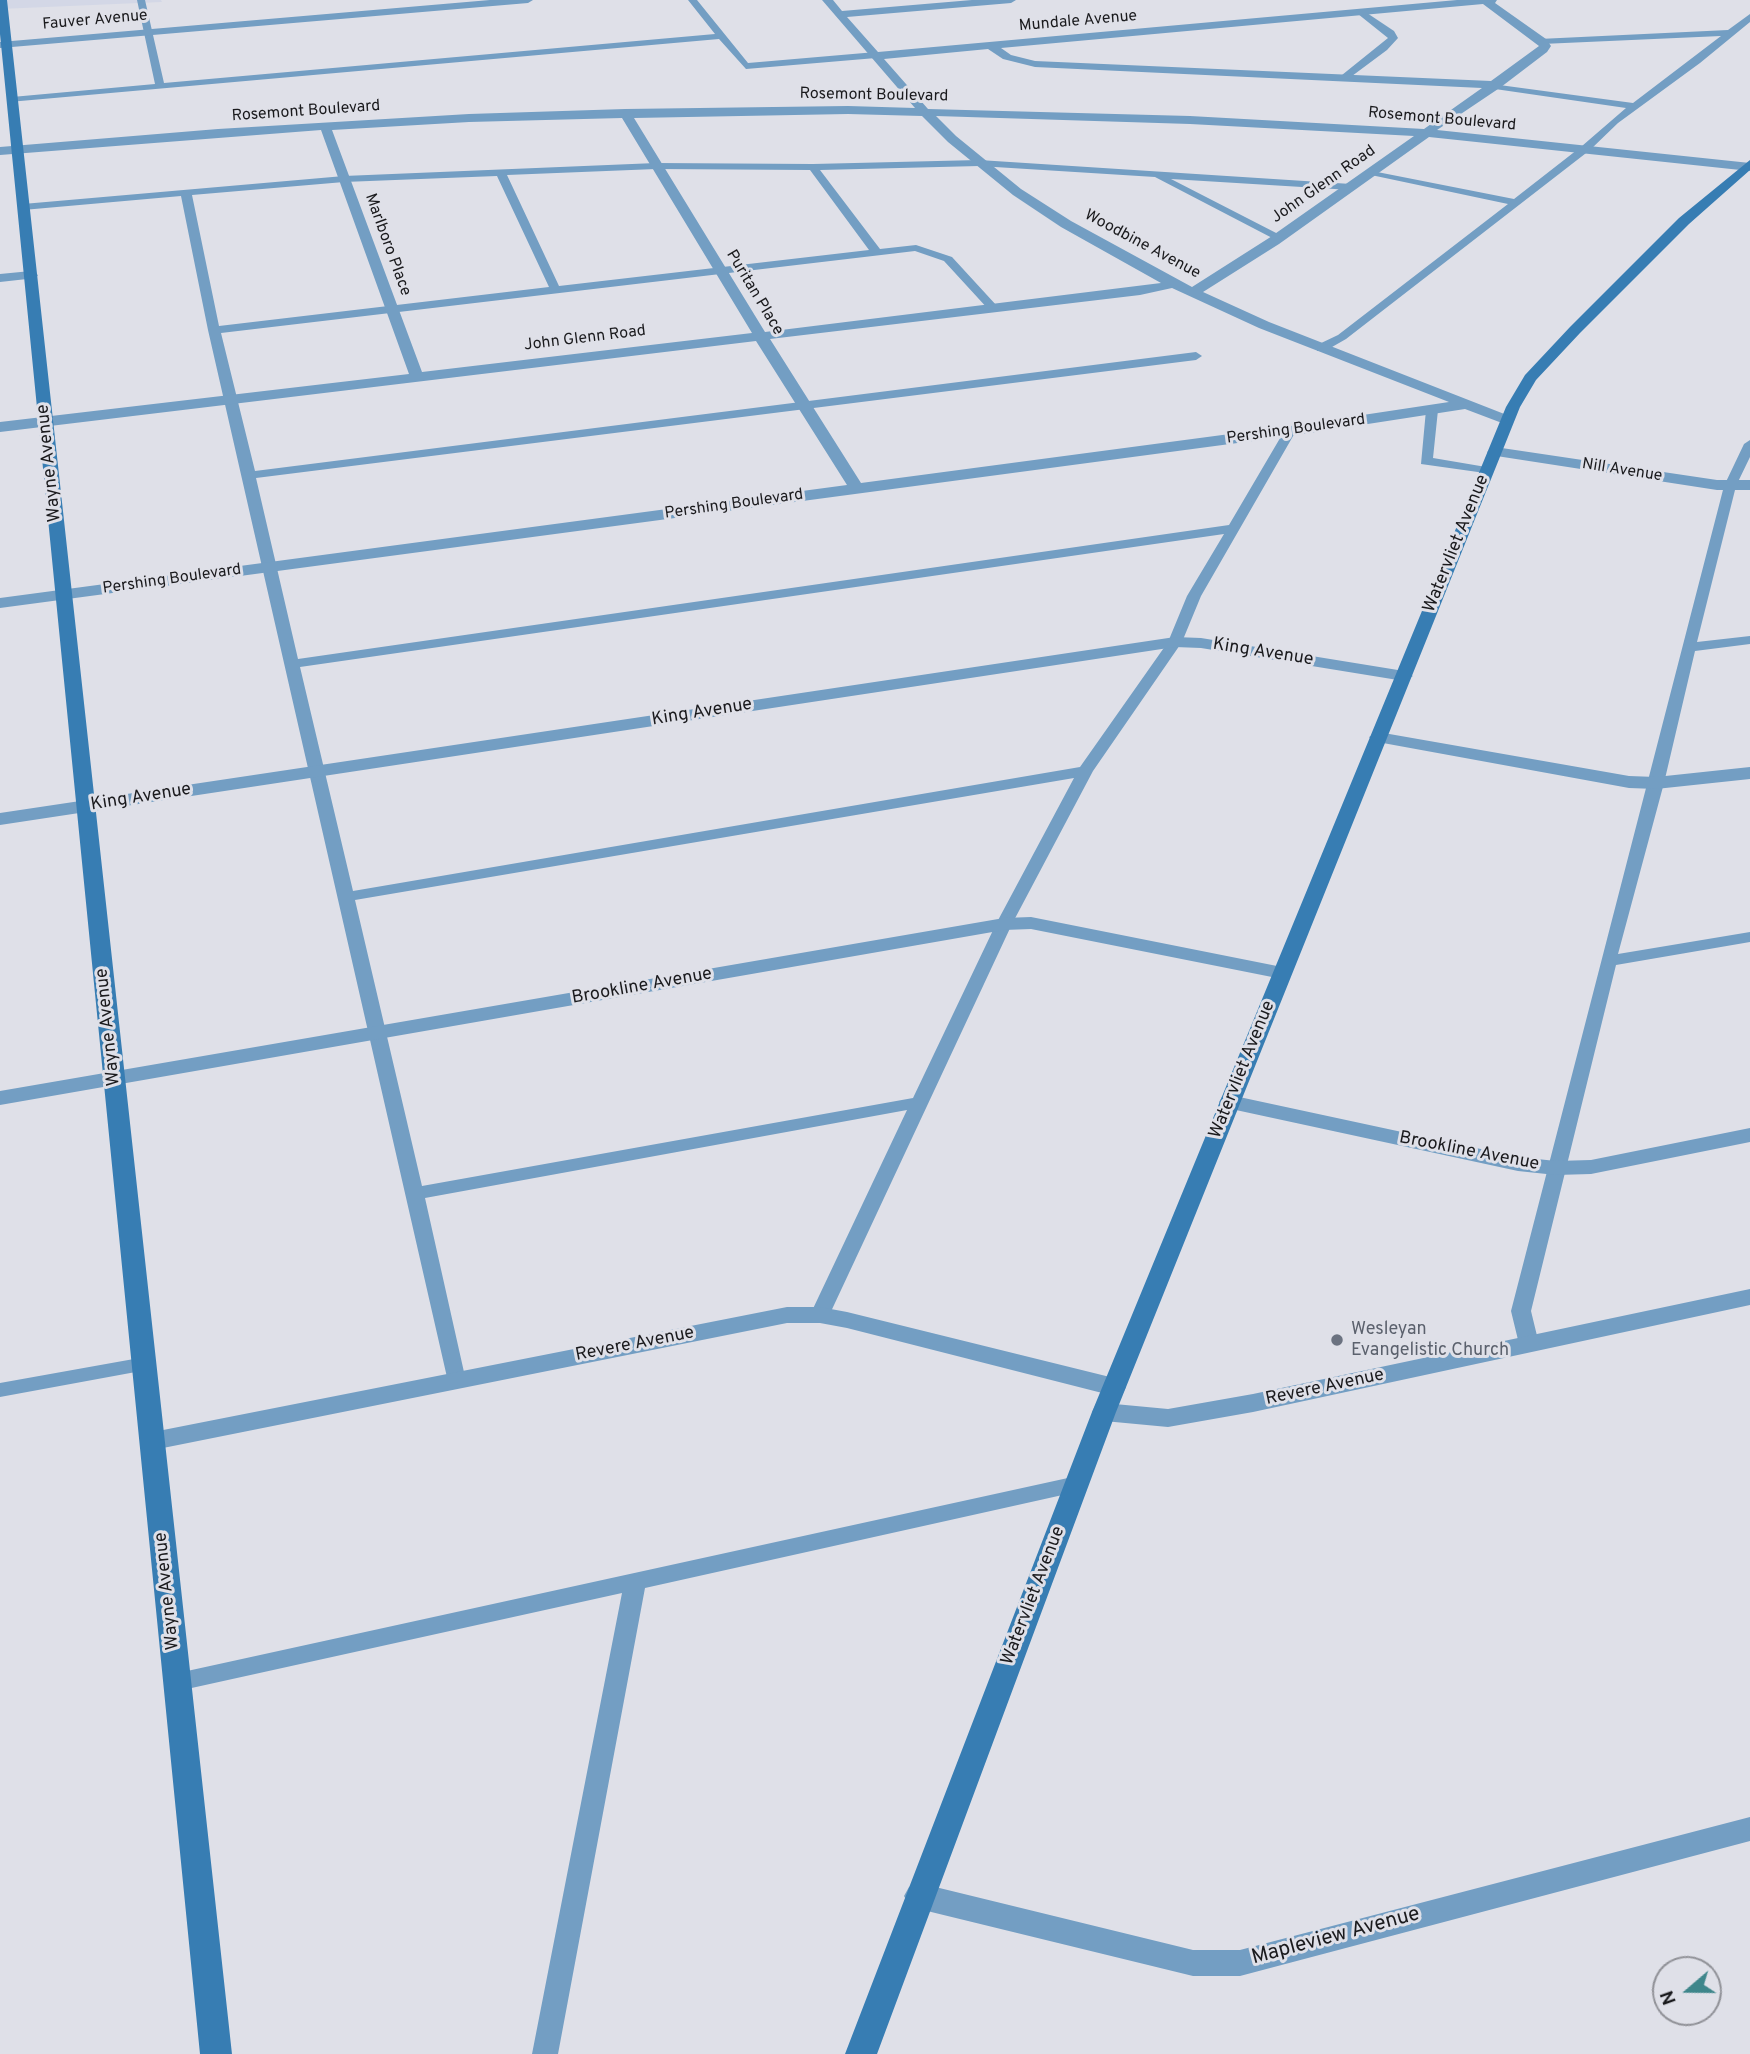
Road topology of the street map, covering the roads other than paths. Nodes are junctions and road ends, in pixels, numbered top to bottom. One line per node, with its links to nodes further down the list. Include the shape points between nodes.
1 (2, 0): 16 (main road, Wayne Avenue)
2 (141, 0): 12 (lane)
3 (528, 0): 12 (street, Fauver Avenue)
4 (692, 0): 14 (lane)
5 (827, 0): 10 (street, Woodbine Avenue)
6 (1012, 0): 10 (street, Mundale Avenue)
7 (1485, 0): 8 (street, Mundale Avenue); 9 (street, Mundale Avenue); 15 (street)
8 (1492, 0)
9 (1362, 12): 17 (street, Mundale Avenue); 19 (lane, via 1394,38)
10 (840, 15): 18 (street, Woodbine Avenue)
11 (1750, 17): 13 (lane)
12 (148, 32): 16 (street, Fauver Avenue); 21 (lane)
13 (1729, 33): 15 (lane); 23 (lane)
14 (722, 36): 18 (lane, via 747,66); 21 (lane)
15 (1542, 41): 20 (street, John Glenn Road, via 1543,51)
16 (3, 45): 22 (main road, Wayne Avenue)
17 (991, 46): 18 (street, Mundale Avenue); 19 (street, via 1007,57 1035,64)
18 (876, 56): 24 (street, Woodbine Avenue)
19 (1345, 77): 20 (street)
20 (1496, 85): 23 (lane); 27 (street, John Glenn Road)
21 (160, 87): 22 (lane)
22 (12, 100): 29 (main road, Wayne Avenue)
23 (1635, 106): 28 (lane)
24 (925, 111): 25 (street, Rosemont Boulevard); 27 (street, Rosemont Boulevard); 30 (street, Woodbine Avenue)
25 (625, 113): 26 (street, Rosemont Boulevard); 31 (street, Puritan Place)
26 (325, 126): 29 (street, Rosemont Boulevard); 37 (street, Marlboro Place)
27 (1427, 134): 28 (street, Rosemont Boulevard); 34 (street, John Glenn Road)
28 (1586, 148): 32 (street, Rosemont Boulevard); 40 (lane)
29 (9, 150): 41 (main road, Wayne Avenue)
30 (979, 163): 33 (lane); 36 (lane); 47 (street, Woodbine Avenue, via 1066,223)
31 (656, 166): 33 (lane); 35 (lane); 44 (street, Puritan Place)
32 (1749, 166): 61 (main road, Watervliet Avenue, via 1684,221 1574,330 1530,378)
33 (813, 167): 43 (lane)
34 (1371, 172): 38 (street, John Glenn Road); 40 (lane)
35 (501, 173): 37 (lane); 48 (lane)
36 (1154, 174): 38 (lane); 42 (lane)
37 (344, 179): 39 (lane); 51 (street, Marlboro Place)
38 (1351, 187): 42 (street, John Glenn Road)
39 (186, 193): 41 (lane); 52 (lane)
40 (1515, 202): 54 (lane, via 1342,337)
41 (23, 207): 45 (main road, Wayne Avenue)
42 (1278, 239): 49 (street, John Glenn Road)
43 (877, 253): 44 (lane); 50 (lane, via 916,248 948,259)
44 (720, 271): 48 (lane); 53 (street, Puritan Place)
45 (30, 275): 46 (street); 62 (main road, Wayne Avenue)
46 (0, 278)
47 (1174, 284): 49 (street, Woodbine Avenue); 50 (street, John Glenn Road)
48 (556, 291): 51 (lane)
49 (1193, 293): 54 (street, Woodbine Avenue)
50 (993, 308): 53 (street, John Glenn Road)
51 (393, 311): 52 (lane); 56 (street, Marlboro Place)
52 (214, 330): 57 (lane)
53 (760, 336): 56 (street, John Glenn Road); 59 (street, Puritan Place)
54 (1321, 348): 58 (street, Woodbine Avenue)
55 (1196, 356): 59 (lane)
56 (417, 377): 57 (street, John Glenn Road)
57 (232, 399): 62 (street, John Glenn Road); 67 (lane)
58 (1468, 404): 60 (street, Pershing Boulevard); 61 (street, Woodbine Avenue)
59 (803, 406): 67 (lane); 70 (street, Puritan Place)
60 (1432, 410): 64 (street, Pershing Boulevard); 66 (lane, via 1426,461)
61 (1507, 419): 66 (main road, Watervliet Avenue)
62 (46, 421): 63 (street, John Glenn Road); 73 (main road, Wayne Avenue)
63 (0, 426)
64 (1290, 431): 70 (street, Pershing Boulevard); 71 (lane)
65 (1750, 444): 69 (lane)
66 (1491, 462): 69 (street, Nill Avenue); 79 (main road, Watervliet Avenue)
67 (250, 475): 72 (lane)
68 (1750, 485): 69 (street, Nill Avenue)
69 (1730, 486): 77 (lane)
70 (857, 489): 72 (street, Pershing Boulevard)
71 (1235, 528): 76 (lane, via 1194,596); 78 (lane)
72 (271, 567): 73 (street, Pershing Boulevard); 78 (lane)
73 (64, 594): 74 (street, Pershing Boulevard); 85 (main road, Wayne Avenue)
74 (0, 603)
75 (1750, 640): 77 (lane)
76 (1175, 642): 79 (street, King Avenue); 81 (street, King Avenue); 82 (lane)
77 (1688, 647): 84 (lane)
78 (292, 664): 81 (lane)
79 (1404, 676): 80 (main road, Watervliet Avenue)
80 (1378, 737): 84 (street); 91 (main road, Watervliet Avenue)
81 (316, 771): 85 (street, King Avenue); 87 (lane)
82 (1085, 771): 87 (lane); 88 (lane)
83 (1750, 772): 84 (street)
84 (1656, 783): 90 (lane)
85 (86, 806): 86 (street, King Avenue); 93 (main road, Wayne Avenue)
86 (0, 819)
87 (346, 897): 92 (lane)
88 (1004, 924): 91 (street, Brookline Avenue, via 1031,923); 92 (street, Brookline Avenue); 95 (lane)
89 (1750, 937): 90 (lane)
90 (1608, 961): 98 (lane)
91 (1282, 974): 96 (main road, Watervliet Avenue)
92 (379, 1032): 93 (street, Brookline Avenue); 99 (lane)
93 (115, 1078): 94 (street, Brookline Avenue); 103 (main road, Wayne Avenue)
94 (0, 1098)
95 (920, 1102): 99 (lane); 101 (lane)
96 (1230, 1102): 98 (street, Brookline Avenue, via 1518,1164); 105 (main road, Watervliet Avenue)
97 (1750, 1135): 98 (street, Brookline Avenue, via 1591,1167)
98 (1556, 1168): 102 (lane, via 1521,1311)
99 (414, 1194): 104 (lane)
100 (1750, 1297): 102 (street, Revere Avenue)
101 (820, 1315): 104 (street, Revere Avenue, via 787,1315); 105 (street, Revere Avenue)
102 (1529, 1344): 107 (street, Revere Avenue, via 1168,1418)
103 (145, 1364): 106 (lane); 108 (main road, Wayne Avenue)
104 (456, 1381): 108 (street, Revere Avenue)
105 (1114, 1387): 107 (main road, Watervliet Avenue)
106 (0, 1390)
107 (1104, 1412): 109 (main road, Watervliet Avenue)
108 (153, 1441): 111 (main road, Wayne Avenue)
109 (1077, 1484): 110 (lane); 113 (main road, Watervliet Avenue)
110 (635, 1581): 111 (lane); 115 (lane)
111 (178, 1682): 114 (main road, Wayne Avenue)
112 (1750, 1829): 113 (street, Mapleview Avenue, via 1240,1962 1193,1963)
113 (919, 1896): 116 (main road, Watervliet Avenue)
114 (216, 2054)
115 (545, 2054)
116 (861, 2054)

